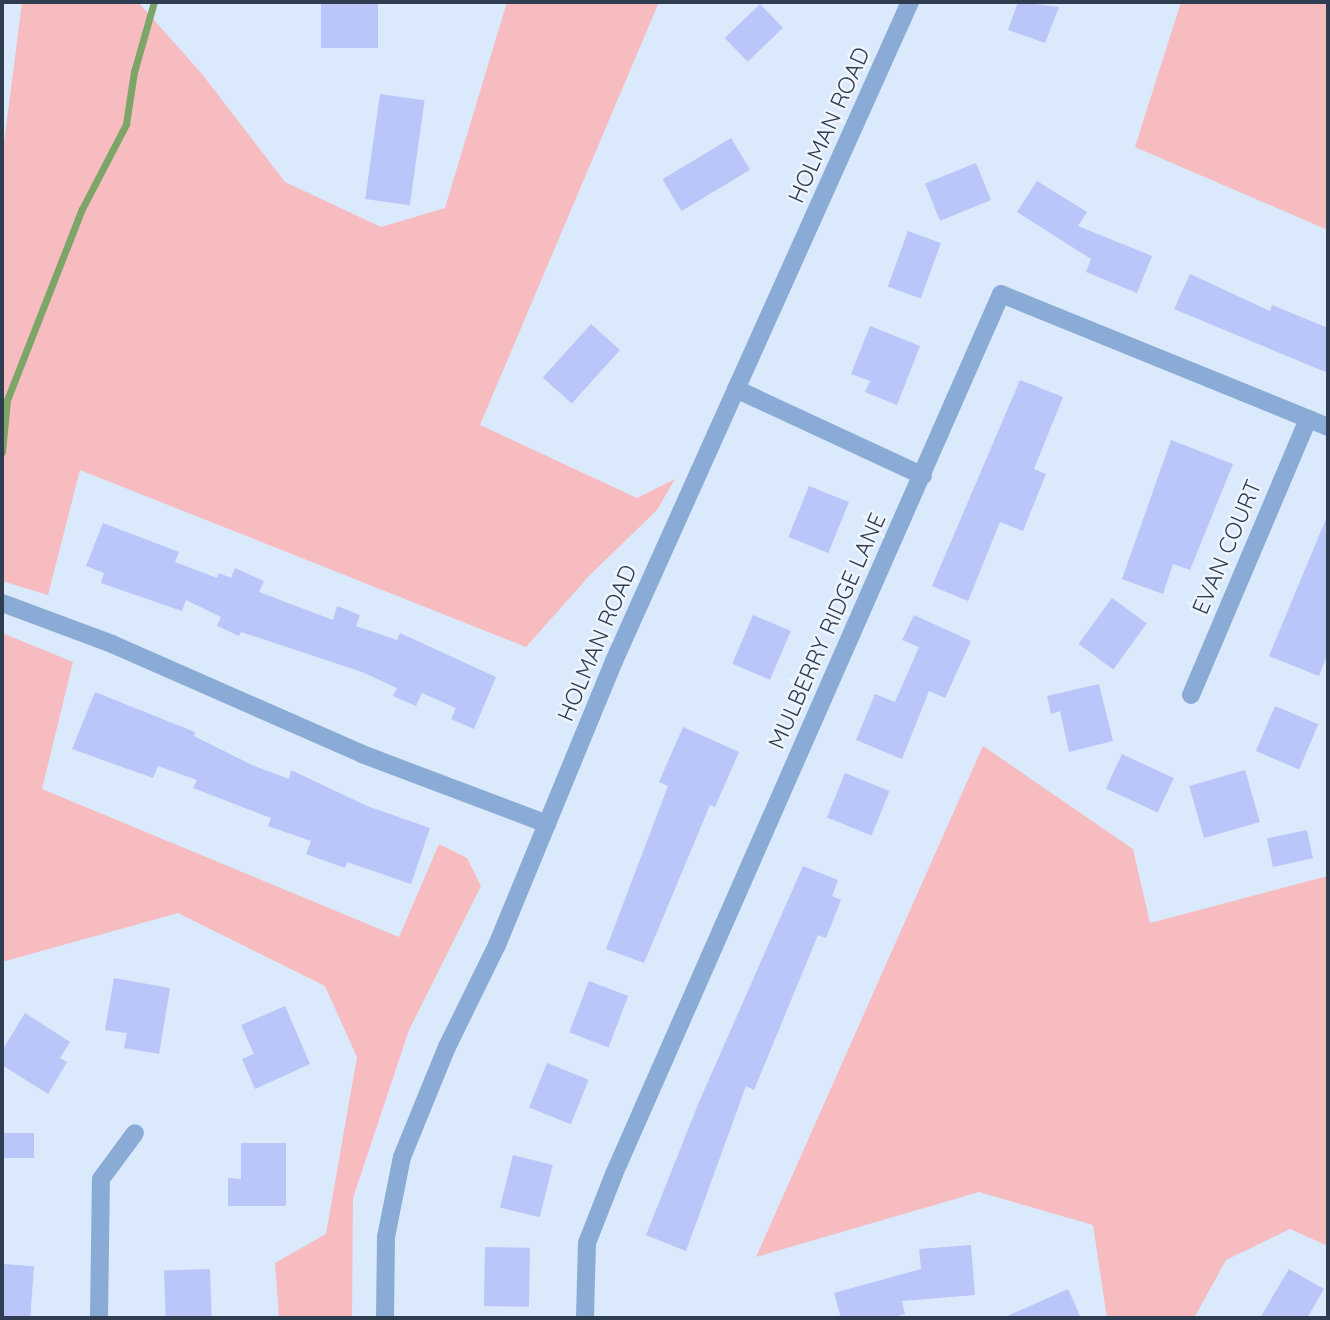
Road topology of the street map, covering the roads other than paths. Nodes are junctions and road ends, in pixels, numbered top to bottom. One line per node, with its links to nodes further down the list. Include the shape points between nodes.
1 (910, 2): 2 (street, HOLMAN ROAD)
2 (736, 388): 5 (street); 8 (street, HOLMAN ROAD)
3 (1308, 419): 4 (street, MULBERRY RIDGE LANE); 5 (street, MULBERRY RIDGE LANE, via 1001,294); 7 (street, EVAN COURT)
4 (1328, 427)
5 (923, 476): 12 (street, MULBERRY RIDGE LANE, via 614,1174 587,1243)
6 (2, 603): 8 (street, via 112,644 362,754)
7 (1191, 695)
8 (547, 824): 11 (street, HOLMAN ROAD, via 402,1157 386,1237)
9 (135, 1133): 10 (street, via 101,1179)
10 (99, 1318)
11 (385, 1318)
12 (585, 1318)

